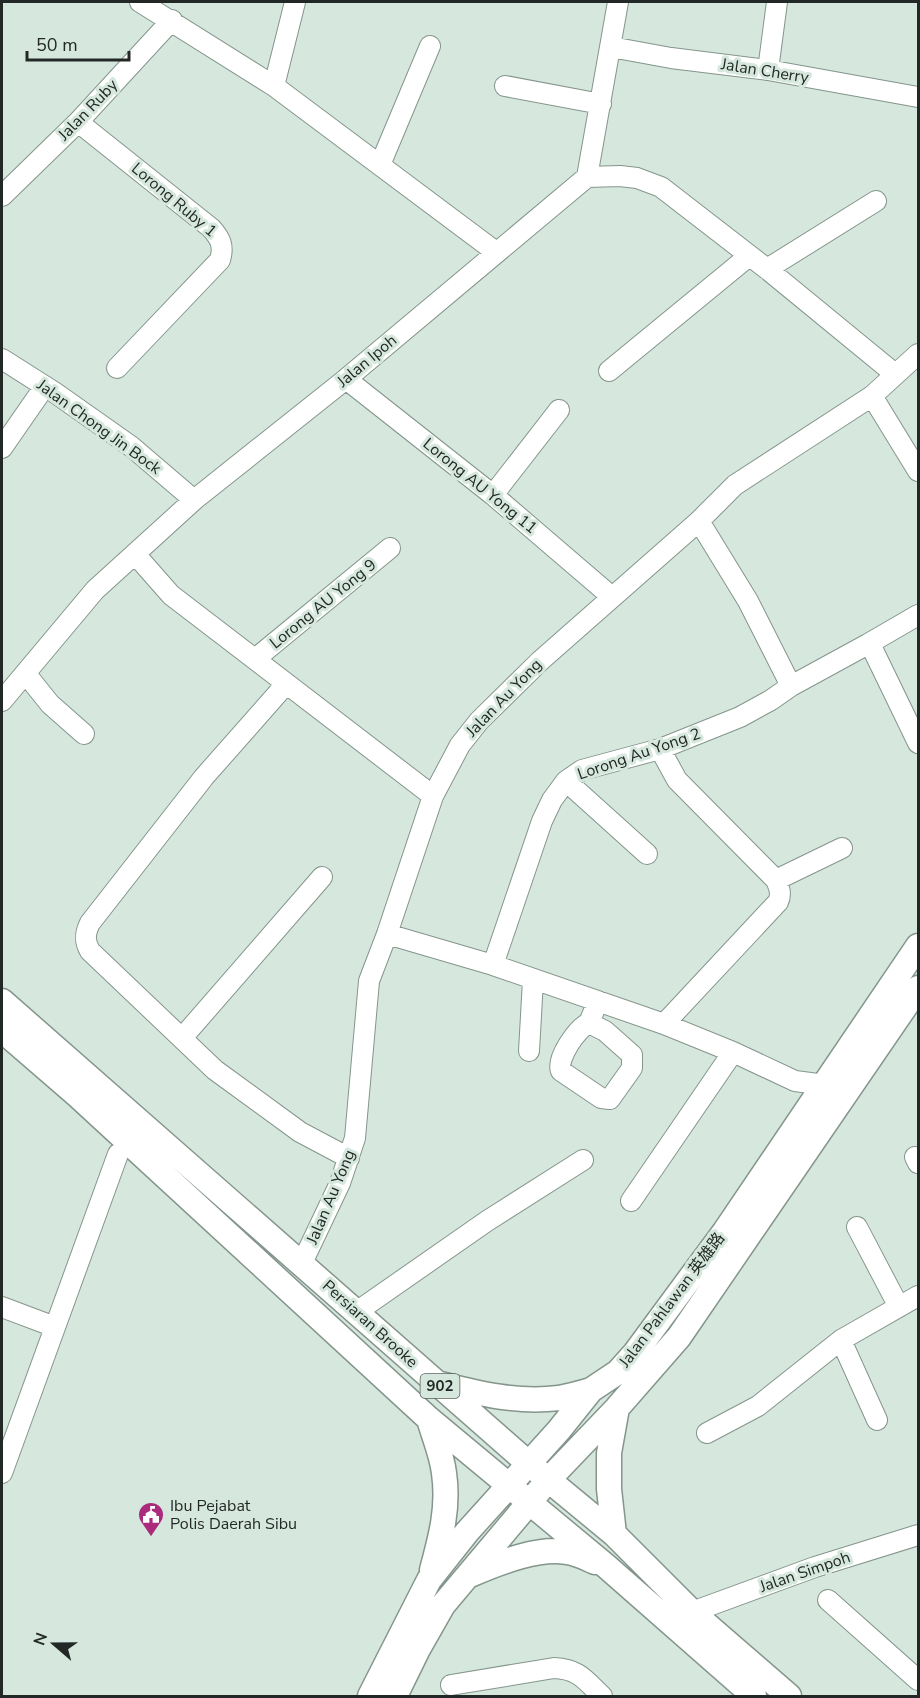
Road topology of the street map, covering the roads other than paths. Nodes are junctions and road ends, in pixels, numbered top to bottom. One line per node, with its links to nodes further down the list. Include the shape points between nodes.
1 (141, 2): 5 (street)
2 (295, 2): 9 (street)
3 (618, 2): 7 (street)
4 (777, 2): 8 (street)
5 (172, 20): 9 (street); 13 (street, Jalan Ruby)
6 (430, 46): 14 (street)
7 (611, 48): 8 (street, Jalan Cherry); 12 (street)
8 (768, 70): 11 (street, Jalan Cherry)
9 (274, 86): 14 (street)
10 (505, 86): 12 (street)
11 (918, 97)
12 (601, 104): 15 (street)
13 (78, 122): 16 (street, Jalan Ruby); 23 (street, Lorong Ruby 1, via 211,228 222,243 220,260)
14 (380, 165): 18 (street)
15 (587, 177): 18 (street, Jalan Ipoh); 19 (street, via 637,178 661,187)
16 (2, 196)
17 (876, 201): 20 (street)
18 (496, 252): 26 (street, Jalan Ipoh)
19 (749, 256): 20 (street); 24 (street)
20 (767, 269): 25 (street)
21 (918, 354): 25 (street, Jalan Au Yong)
22 (2, 358): 27 (street, Jalan Chong Jin Bock)
23 (117, 368)
24 (609, 370)
25 (895, 374): 28 (street, Jalan Au Yong)
26 (346, 379): 32 (street, Lorong AU Yong 11); 33 (street, Jalan Ipoh)
27 (45, 386): 30 (street); 33 (street, Jalan Chong Jin Bock, via 132,447)
28 (872, 396): 31 (street); 34 (street, Jalan Au Yong, via 735,485)
29 (559, 410): 32 (street)
30 (2, 448)
31 (918, 471)
32 (493, 495): 37 (street, Lorong AU Yong 11)
33 (194, 500): 36 (street, Jalan Ipoh)
34 (699, 521): 37 (street, Jalan Au Yong); 43 (street, via 748,601)
35 (390, 548): 40 (street, Lorong AU Yong 9)
36 (135, 554): 40 (street, via 171,595); 41 (street, Jalan Ipoh, via 95,591)
37 (612, 597): 49 (street, Jalan Au Yong, via 479,721 460,745)
38 (918, 615): 39 (street, Lorong Au Yong 2)
39 (868, 644): 43 (street, Lorong Au Yong 2); 46 (street)
40 (255, 659): 42 (street)
41 (26, 675): 44 (street, Jalan Ipoh); 45 (street, via 50,704)
42 (286, 684): 49 (street); 64 (street, via 204,777 87,929 86,945 90,951)
43 (790, 686): 47 (street, Lorong Au Yong 2, via 740,717)
44 (2, 701)
45 (84, 734)
46 (918, 743)
47 (660, 750): 48 (street, Lorong Au Yong 2, via 582,770); 53 (street, via 677,780)
48 (566, 781): 51 (street); 56 (street, Lorong Au Yong 2, via 542,820)
49 (433, 796): 54 (street, Jalan Au Yong)
50 (842, 848): 53 (street)
51 (647, 854)
52 (322, 877): 64 (street)
53 (776, 880): 62 (street, via 780,888 778,902)
54 (387, 934): 56 (street); 73 (street, Jalan Au Yong, via 369,981 355,1138)
55 (918, 946): 69 (main road, Jalan Pahlawan 英雄路)
56 (493, 965): 57 (street)
57 (532, 980): 60 (street); 65 (street)
58 (918, 988): 86 (main road, Jalan Pahlawan 英雄路, via 679,1337)
59 (2, 1001): 67 (main road, Persiaran Brooke / 902)
60 (598, 1001): 61 (street); 62 (street)
61 (589, 1023)
62 (664, 1024): 66 (street)
63 (2, 1030): 67 (main road, Persiaran Brooke / 902)
64 (182, 1038): 73 (street, via 215,1070 300,1132)
65 (529, 1051)
66 (734, 1052): 68 (street); 75 (street)
67 (57, 1065): 70 (main road, Persiaran Brooke / 902)
68 (795, 1081): 69 (street); 71 (street)
69 (825, 1084): 71 (main road, Jalan Pahlawan 英雄路)
70 (83, 1086): 77 (main road, Persiaran Brooke / 902); 87 (main road, Persiaran Brooke / 902)
71 (803, 1116): 85 (main road, Jalan Pahlawan 英雄路, via 635,1353 618,1372)
72 (118, 1154): 82 (street)
73 (349, 1158): 77 (street, Jalan Au Yong)
74 (583, 1160): 81 (street)
75 (631, 1201)
76 (857, 1227): 80 (street)
77 (302, 1263): 81 (main road, Persiaran Brooke / 902)
78 (918, 1296): 80 (street)
79 (2, 1307): 82 (street)
80 (899, 1307): 83 (street)
81 (355, 1312): 84 (main road, Persiaran Brooke / 902)
82 (55, 1327): 91 (street)
83 (841, 1340): 88 (street); 89 (street, via 758,1406)
84 (436, 1383): 85 (main road, via 525,1400 559,1398); 90 (main road, Persiaran Brooke / 902)
85 (591, 1390): 90 (main road, Jalan Pahlawan 英雄路)
86 (617, 1408): 92 (main road, Jalan Pahlawan 英雄路); 95 (main road, via 609,1453)
87 (429, 1419): 93 (main road, Persiaran Brooke / 902); 99 (main road, via 444,1472 446,1507)
88 (877, 1420)
89 (707, 1433)
90 (528, 1463): 92 (main road, Persiaran Brooke / 902); 93 (main road, Jalan Pahlawan 英雄路)
91 (2, 1473)
92 (549, 1479): 94 (main road, Jalan Pahlawan 英雄路); 95 (main road, Persiaran Brooke / 902)
93 (508, 1486): 94 (main road, Persiaran Brooke / 902); 99 (main road, Jalan Pahlawan 英雄路)
94 (529, 1502): 97 (main road, Persiaran Brooke / 902); 98 (main road, Jalan Pahlawan 英雄路)
95 (614, 1534): 101 (main road, Persiaran Brooke / 902)
96 (918, 1535): 101 (street, Jalan Simpoh)
97 (606, 1566): 98 (main road, via 571,1552 552,1552 502,1561); 107 (main road, Persiaran Brooke / 902)
98 (466, 1576): 105 (main road, Jalan Pahlawan 英雄路, via 443,1605)
99 (429, 1581): 104 (main road, Jalan Pahlawan 英雄路)
100 (828, 1600): 102 (street)
101 (692, 1612): 108 (main road, Persiaran Brooke / 902)
102 (918, 1680)
103 (452, 1685): 106 (street, via 554,1668 577,1672)
104 (370, 1696)
105 (394, 1696)
106 (602, 1696)
107 (754, 1696)
108 (789, 1696)

